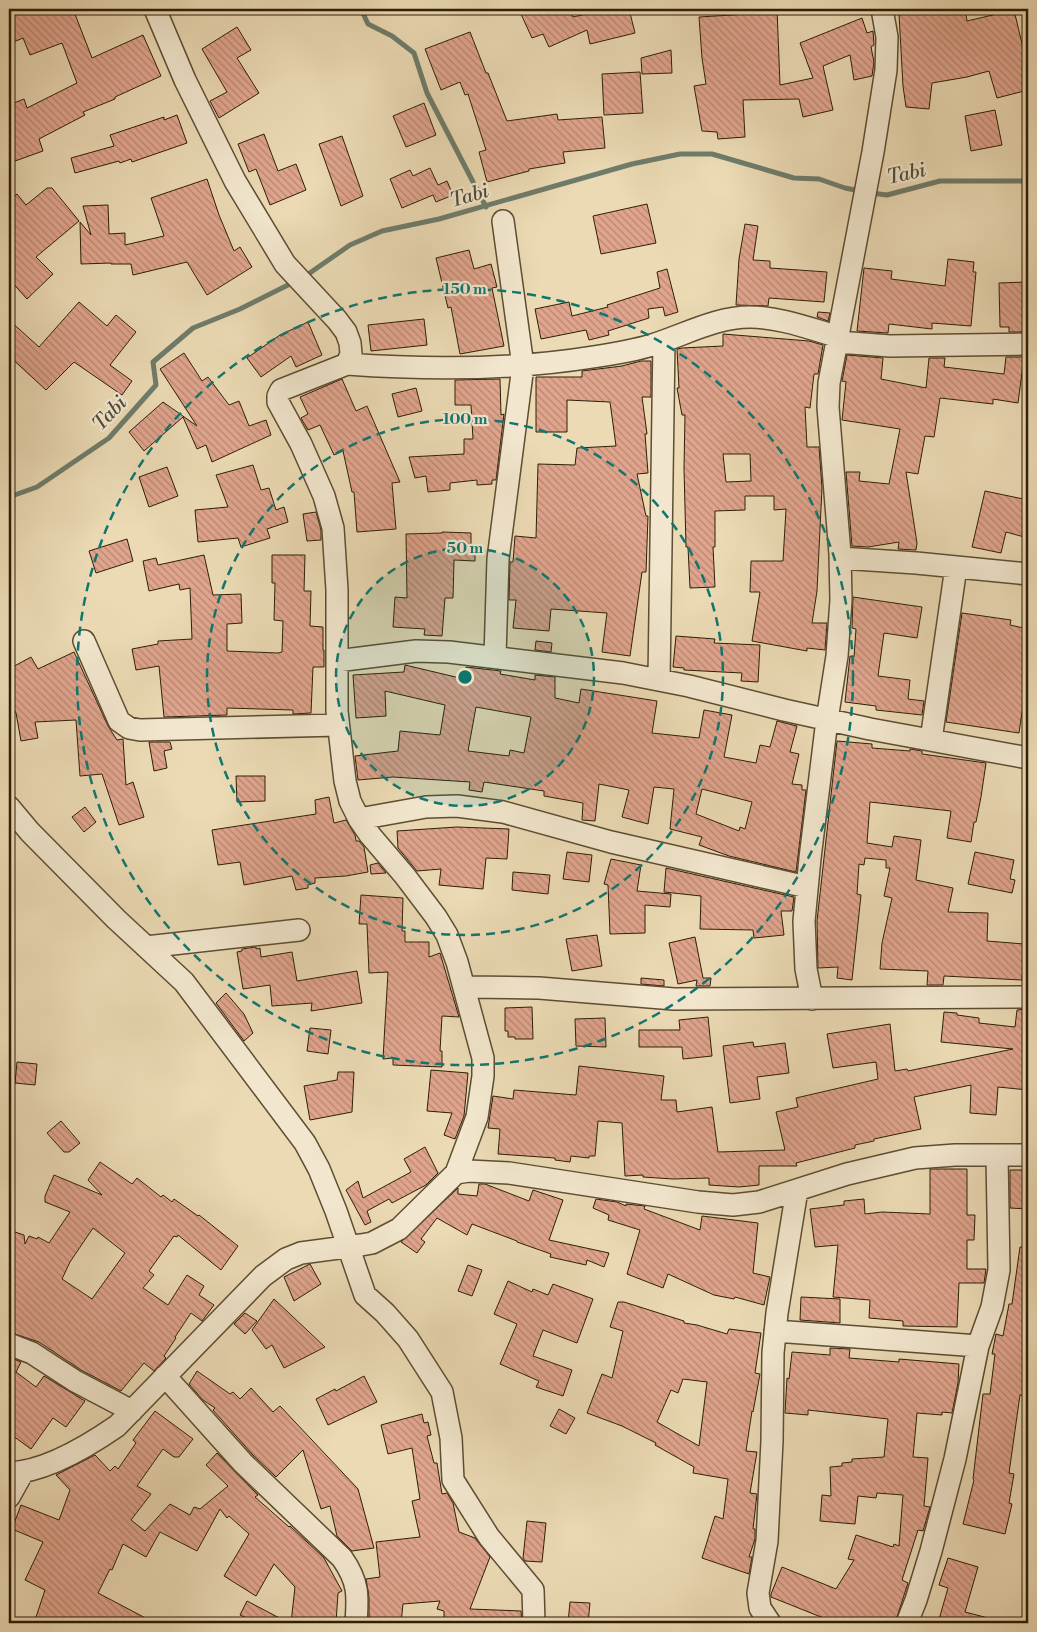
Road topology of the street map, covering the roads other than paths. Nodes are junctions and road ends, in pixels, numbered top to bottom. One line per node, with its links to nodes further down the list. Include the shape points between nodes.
1 (155, 9): 7 (street, via 185,80 235,181 285,264 346,332 351,354)
2 (882, 9): 4 (street, via 887,37 886,70)
3 (503, 221): 8 (street)
4 (838, 339): 5 (street, via 772,319 752,317 718,322); 6 (street, via 890,346); 9 (street, via 829,383 828,407)
5 (664, 341): 8 (street, via 608,355); 15 (street)
6 (1028, 344)
7 (347, 364): 8 (street, via 388,367); 14 (street, via 280,390 278,396 278,402 324,496 333,528)
8 (523, 366): 13 (street, via 498,559)
9 (840, 558): 10 (street); 16 (street, via 837,656)
10 (956, 567): 11 (street); 18 (street)
11 (1028, 574)
12 (84, 641): 17 (street, via 119,721 129,728 185,730)
13 (494, 657): 14 (street, via 416,651); 15 (street)
14 (337, 661): 17 (street)
15 (658, 680): 16 (street)
16 (827, 720): 18 (street); 22 (street)
17 (338, 725): 21 (street, via 345,781)
18 (931, 740): 19 (street)
19 (1028, 758)
20 (9, 807): 24 (street)
21 (359, 818): 22 (street, via 426,807 457,806 503,812 630,846); 25 (street, via 447,935)
22 (807, 887): 27 (street, via 804,921 806,969)
23 (299, 930): 24 (street)
24 (146, 947): 32 (street, via 184,982 305,1143 319,1169)
25 (464, 987): 27 (street, via 539,988 674,999); 30 (street, via 483,1058 483,1076 477,1117)
26 (1026, 997): 27 (street)
27 (812, 999)
28 (997, 1155): 29 (street); 31 (street, via 915,1158); 35 (street, via 999,1270 992,1307)
29 (1028, 1155)
30 (456, 1173): 31 (street, via 509,1173 733,1205 759,1202); 32 (street, via 399,1230 372,1243)
31 (796, 1190): 33 (street)
32 (348, 1246): 36 (street, via 301,1253 286,1259 263,1276); 41 (street, via 365,1295 408,1339 442,1392 451,1438 453,1480 489,1538 533,1590)
33 (776, 1331): 35 (street); 42 (street, via 767,1542 758,1593 760,1608)
34 (9, 1344): 37 (street, via 32,1353 75,1381)
35 (978, 1346): 43 (street, via 931,1552)
36 (165, 1376): 37 (street); 40 (street, via 243,1463 342,1558 352,1571 355,1582)
37 (132, 1411): 38 (street, via 98,1439 46,1465)
38 (16, 1473): 39 (street)
39 (9, 1497)
40 (356, 1623)
41 (534, 1623)
42 (770, 1623)
43 (907, 1623)

